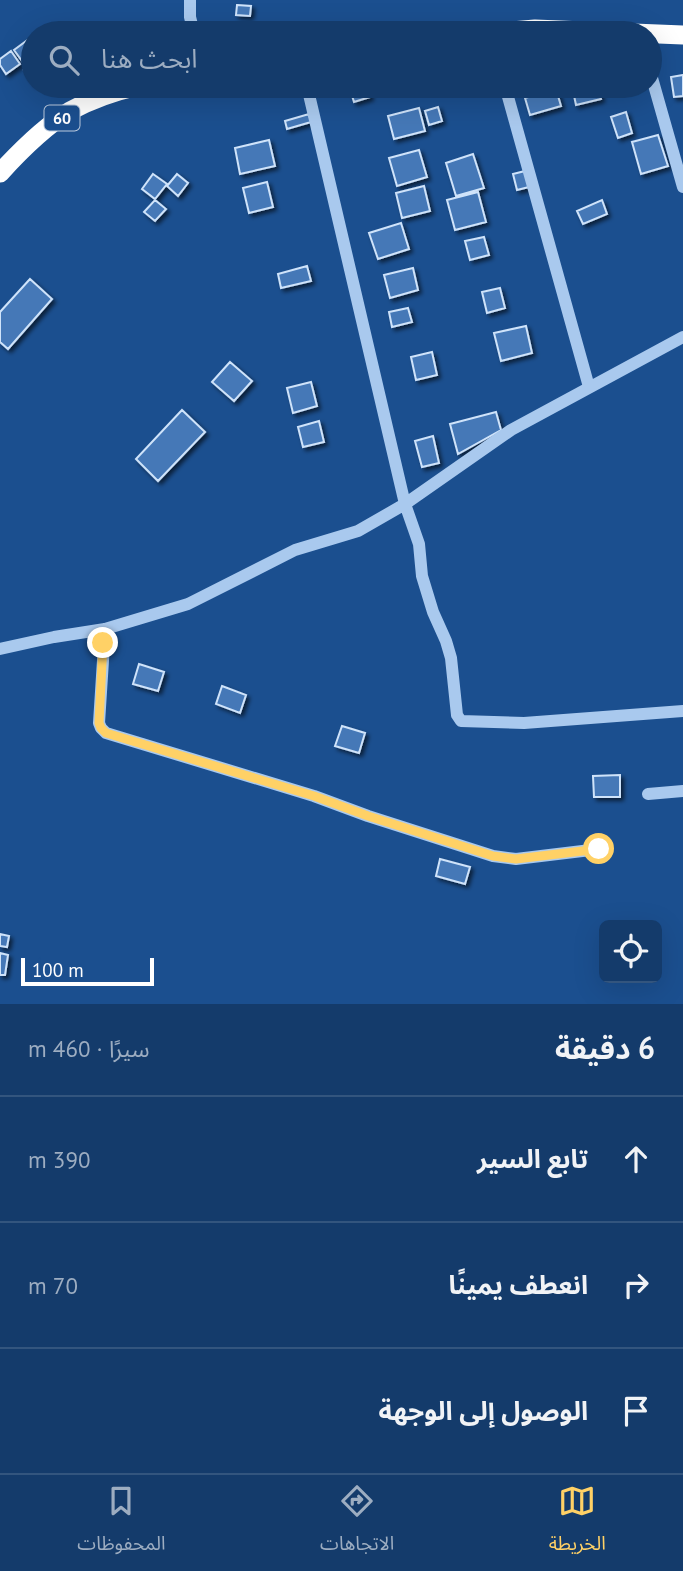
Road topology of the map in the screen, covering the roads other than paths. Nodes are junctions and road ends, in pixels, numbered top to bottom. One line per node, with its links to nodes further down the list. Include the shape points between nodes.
1 (190, 0): 2 (street)
2 (191, 21)
3 (662, 34): 4 (highway)
4 (683, 35)
5 (103, 98): 9 (highway, 60, via 71,111 44,130)
6 (310, 98): 13 (street)
7 (508, 98): 12 (street)
8 (658, 98): 10 (street)
9 (0, 173)
10 (683, 187)
11 (683, 337): 12 (street)
12 (589, 387): 13 (street, via 511,429)
13 (405, 504): 14 (street, via 358,531 295,550 188,604); 16 (street, via 419,544 429,600 451,657 461,722 524,723)
14 (105, 629): 15 (street); 19 (street, via 99,723 106,733 493,856 516,859)
15 (0, 649)
16 (683, 711)
17 (683, 791): 18 (street)
18 (648, 794)
19 (599, 849)

